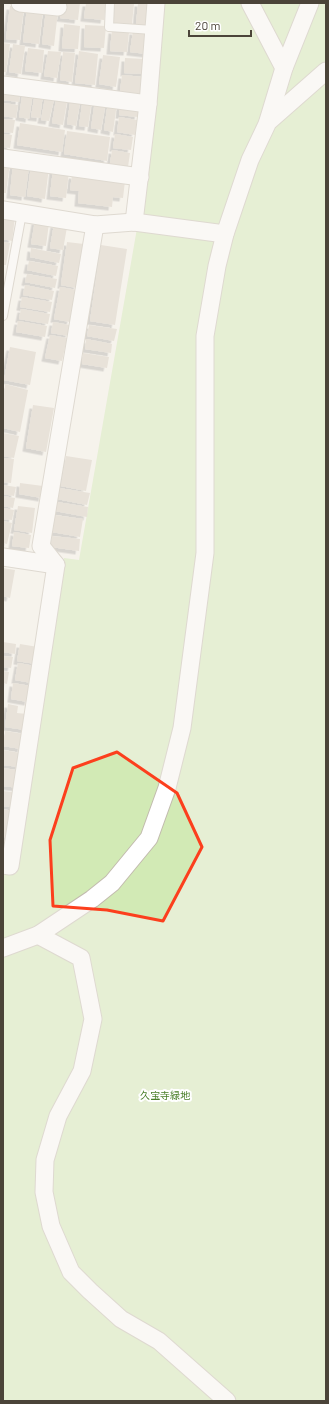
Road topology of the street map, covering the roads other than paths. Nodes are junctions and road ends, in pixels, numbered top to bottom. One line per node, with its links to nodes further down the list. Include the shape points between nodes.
1 (20, 3): 6 (street)
2 (110, 3): 7 (lane, via 109,27)
3 (156, 3): 7 (street)
4 (250, 3): 8 (street)
5 (310, 3): 8 (street)
6 (58, 7)
7 (154, 30): 11 (street)
8 (284, 68): 12 (street)
9 (326, 71): 12 (street)
10 (3, 85): 11 (street)
11 (148, 104): 14 (street)
12 (268, 122): 19 (street, via 250,160)
13 (3, 158): 14 (street)
14 (140, 177): 17 (street)
15 (3, 210): 16 (street)
16 (22, 213): 18 (street); 20 (lane)
17 (134, 222): 18 (street); 19 (street)
18 (95, 225): 22 (street, via 41,546)
19 (225, 234): 24 (street, via 205,336 205,553 182,728 167,788 149,838 112,883)
20 (3, 316)
21 (3, 557): 22 (street)
22 (56, 566): 23 (street, via 10,866)
23 (3, 865)
24 (38, 935): 25 (street); 26 (street, via 81,958 93,1019 82,1072 58,1116 45,1160 44,1192 51,1226 71,1272 90,1291 121,1319 159,1341)
25 (3, 948)
26 (227, 1401)

